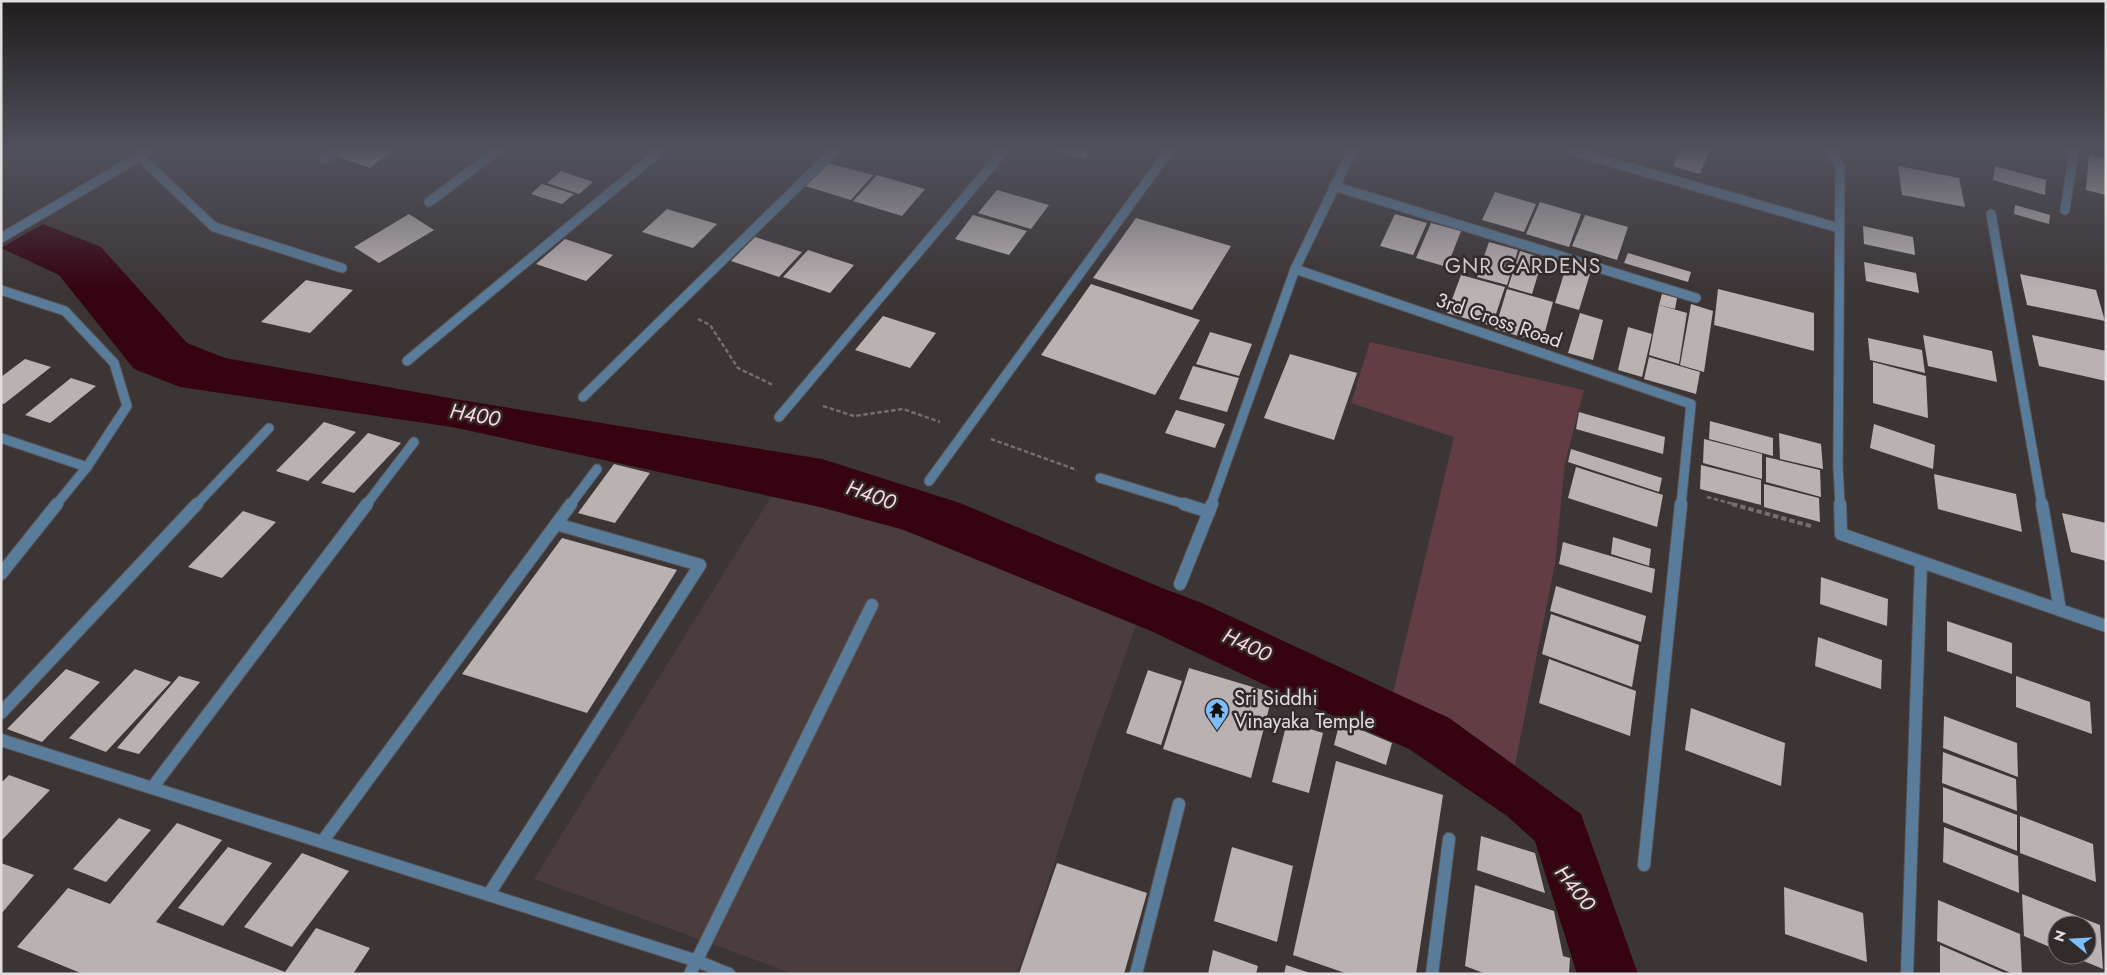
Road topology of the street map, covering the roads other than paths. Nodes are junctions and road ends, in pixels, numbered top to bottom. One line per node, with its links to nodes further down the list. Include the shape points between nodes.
1 (70, 196): 17 (street)
2 (182, 196): 18 (street, via 214,227)
3 (436, 196): 13 (street)
4 (605, 196): 22 (street)
5 (788, 196): 23 (street)
6 (966, 196): 24 (street)
7 (1136, 196): 31 (street)
8 (1329, 196): 19 (street)
9 (1368, 196): 21 (street)
10 (1730, 196): 16 (street)
11 (1840, 196): 16 (street)
12 (2067, 196): 14 (street)
13 (429, 202)
14 (2065, 210)
15 (1991, 214): 38 (street)
16 (1839, 228): 34 (street, via 1838,467 1841,534)
17 (1, 238)
18 (342, 268)
19 (1295, 269): 32 (street); 46 (street, 3rd Cross Road, via 1691,404)
20 (1, 290): 28 (street, via 65,311 114,363 127,406)
21 (1696, 298)
22 (408, 361)
23 (583, 397)
24 (779, 417)
25 (269, 428): 40 (street)
26 (1, 438): 28 (street)
27 (414, 442): 42 (street)
28 (87, 467): 35 (street)
29 (597, 469): 33 (street)
30 (1100, 478): 32 (street)
31 (929, 481)
32 (1209, 512): 36 (street)
33 (556, 524): 45 (street); 47 (street, via 700,565)
34 (1921, 562): 38 (street); 53 (street)
35 (1, 574)
36 (1180, 584)
37 (872, 605): 48 (street)
38 (2060, 610): 39 (street)
39 (2106, 626)
40 (1, 713)
41 (1, 740): 42 (street)
42 (152, 788): 45 (street)
43 (1179, 804): 51 (street)
44 (1449, 839): 52 (street)
45 (322, 842): 47 (street)
46 (1644, 864)
47 (489, 894): 48 (street)
48 (697, 961): 49 (street); 50 (street)
49 (690, 974)
50 (729, 974)
51 (1136, 974)
52 (1432, 974)
53 (1907, 974)

